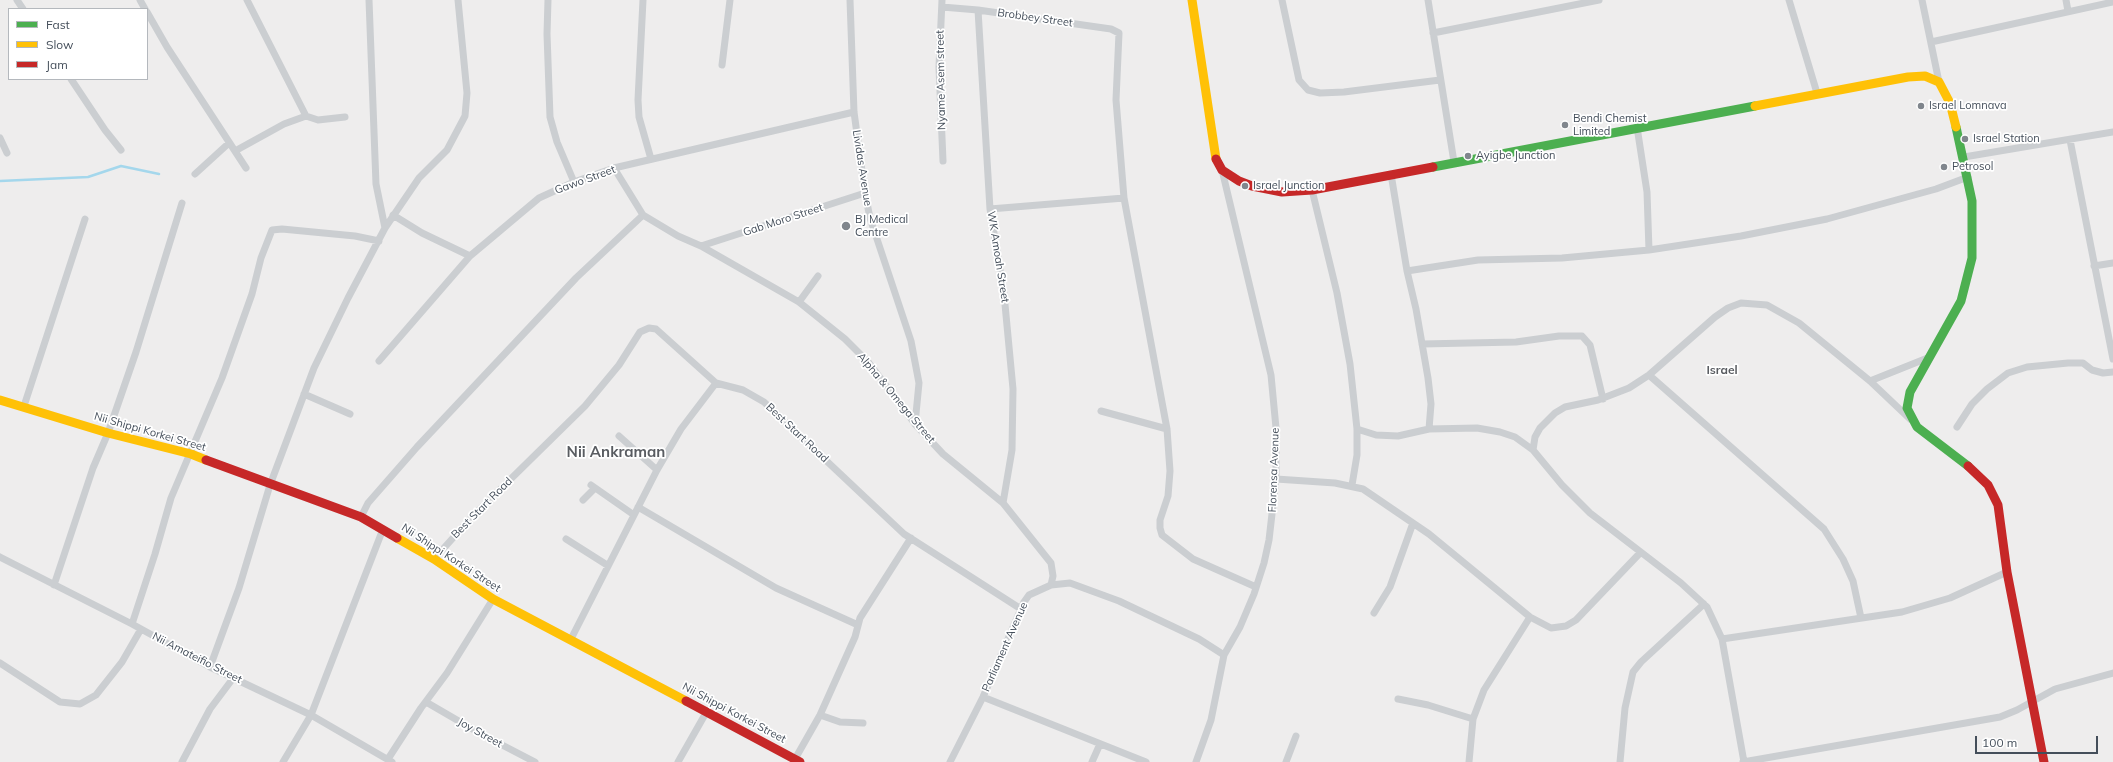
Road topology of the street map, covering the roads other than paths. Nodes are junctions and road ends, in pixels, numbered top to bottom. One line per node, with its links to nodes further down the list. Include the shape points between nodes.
1 (247, 0): 28 (street)
2 (369, 0): 57 (street, via 376,184)
3 (458, 0): 54 (street, via 467,93 465,116 447,150 419,178)
4 (548, 0): 48 (street, via 550,117 557,142)
5 (642, 0): 39 (street, via 639,118)
6 (730, 0): 22 (street)
7 (850, 0): 27 (street, Lividas Avenue)
8 (1192, 0): 44 (street, via 1214,156)
9 (1282, 0): 24 (street, via 1298,80 1308,90 1320,93 1344,92)
10 (1428, 0): 20 (street)
11 (1599, 0): 20 (street)
12 (1789, 0): 26 (street)
13 (1922, 0): 21 (street)
14 (2066, 0): 18 (street)
15 (2113, 2): 18 (street)
16 (942, 4): 17 (street, Brobbey Street); 40 (street, Nyame Asem street, via 939,67)
17 (978, 10): 51 (street, Brobbey Street, via 1111,29 1119,33 1116,100); 53 (street, WK Amoah Street)
18 (2068, 11): 21 (street)
19 (148, 14): 34 (street)
20 (1433, 33): 24 (street)
21 (1931, 42): 25 (street)
22 (722, 65)
23 (73, 80): 35 (street)
24 (1440, 80): 41 (street)
25 (1939, 82): 26 (street, via 1925,76 1908,77); 38 (street, via 1950,103)
26 (1817, 93): 30 (street)
27 (854, 112): 39 (street, Gawo Street); 50 (street, Lividas Avenue)
28 (306, 116): 29 (street, via 318,120); 36 (street, via 284,124)
29 (345, 117)
30 (1637, 127): 41 (street); 60 (street, via 1647,192)
31 (2113, 132): 33 (street)
32 (0, 138): 37 (street)
33 (2070, 140): 38 (street); 63 (street)
34 (229, 143): 36 (street); 45 (street)
35 (121, 150)
36 (235, 151): 42 (street)
37 (7, 153)
38 (1964, 157): 47 (street)
39 (651, 159): 43 (street, Gawo Street)
40 (943, 161)
41 (1454, 162): 46 (street)
42 (246, 168)
43 (614, 168): 48 (street, Gawo Street); 55 (street, Alpha & Omega Street)
44 (1222, 170): 49 (street, via 1238,181 1259,188 1282,192); 92 (street, Florensa Avenue, via 1271,375 1276,428)
45 (195, 174)
46 (1391, 174): 49 (street); 64 (street)
47 (1968, 178): 60 (street, via 1827,219); 68 (street, via 1972,201 1971,265 1960,301)
48 (574, 182): 61 (street, Gawo Street, via 539,198)
49 (1312, 190): 85 (street, via 1346,334)
50 (865, 193): 59 (street, Gab Moro Street); 82 (street, Lividas Avenue, via 870,218 911,341 919,383)
51 (1124, 198): 53 (street); 84 (street)
52 (182, 203): 87 (street)
53 (990, 209): 96 (street, WK Amoah Street, via 1004,294 1013,389 1012,450)
54 (393, 215): 57 (street); 61 (street, via 416,230)
55 (643, 215): 59 (street, Alpha & Omega Street, via 678,236); 99 (street, via 576,278 417,447 368,503)
56 (85, 219): 78 (street)
57 (385, 228): 58 (street)
58 (379, 241): 75 (street, via 335,323); 90 (street, via 354,236 272,230 237,338)
59 (701, 246): 66 (street, Alpha & Omega Street)
60 (1649, 250): 64 (street, via 1562,258 1478,260)
61 (470, 256): 70 (street, Gawo Street)
62 (2113, 262): 63 (street)
63 (2094, 266): 69 (street)
64 (1406, 271): 67 (street)
65 (818, 276): 66 (street)
66 (799, 302): 82 (street, Alpha & Omega Street, via 845,339 869,363)
67 (1422, 344): 76 (street, via 1582,336 1590,345); 86 (street, via 1430,398)
68 (1930, 356): 73 (street); 81 (street, via 1907,402)
69 (2113, 359)
70 (379, 360)
71 (2113, 372): 83 (street, via 2092,370 2083,363 2068,363 2028,367 2008,373 1972,404)
72 (1649, 375): 73 (street, via 1715,317 1741,303 1753,303 1767,305 1799,323); 76 (street); 117 (street, via 1824,529 1853,581)
73 (1870, 381): 81 (street)
74 (716, 382): 91 (street, via 681,429); 102 (street, Best Start Road, via 743,390 764,402); 106 (street, Best Start Road, via 656,330 649,328 640,332 618,365 585,406 471,518)
75 (304, 394): 80 (street); 93 (street)
76 (1603, 399): 89 (street, via 1565,407 1555,413 1540,428 1535,437)
77 (0, 400): 78 (street, Nii Shippi Korkei Street)
78 (24, 406): 87 (street, Nii Shippi Korkei Street)
79 (1101, 411): 84 (street)
80 (350, 414)
81 (1912, 421): 108 (street, via 1988,485 1999,510)
82 (915, 424): 96 (street, Alpha & Omega Street, via 943,454)
83 (1957, 427)
84 (1167, 429): 111 (street, via 1170,471 1168,496 1160,520 1162,535 1192,559)
85 (1357, 429): 86 (street, via 1376,435 1398,436); 94 (street, via 1357,455)
86 (1429, 429): 89 (street, via 1477,428 1500,432 1515,437)
87 (108, 433): 90 (street, Nii Shippi Korkei Street); 109 (street, via 93,468)
88 (619, 436): 91 (street)
89 (1533, 450): 104 (street, via 1574,499)
90 (191, 454): 93 (street, Nii Shippi Korkei Street); 118 (street, via 180,472)
91 (657, 470): 97 (street)
92 (1276, 479): 94 (street); 111 (street, Florensa Avenue, via 1269,540)
93 (270, 485): 99 (street, Nii Shippi Korkei Street); 125 (street, via 239,588)
94 (1352, 485): 100 (street, via 1373,495)
95 (583, 500): 98 (street, via 593,487)
96 (1003, 503): 110 (street, Alpha & Omega Street, via 1051,563)
97 (638, 507): 98 (street); 119 (street, via 776,588)
98 (634, 515): 107 (street)
99 (360, 517): 101 (street, Nii Shippi Korkei Street)
100 (1413, 523): 115 (street, via 1390,587); 116 (street)
101 (382, 529): 106 (street, Nii Shippi Korkei Street); 133 (street)
102 (911, 538): 114 (street, Best Start Road); 119 (street)
103 (566, 539): 107 (street)
104 (1640, 553): 113 (street, via 1681,583); 116 (street, via 1570,624 1551,628)
105 (0, 557): 109 (street, Nii Amateifio Street)
106 (434, 559): 112 (street, Nii Shippi Korkei Street)
107 (607, 566): 121 (street)
108 (2007, 572): 117 (street, via 1950,598 1902,612); 130 (street)
109 (54, 585): 118 (street, Nii Amateifio Street)
110 (1051, 585): 114 (street, Parliament Avenue, via 1029,595); 123 (street, Parliament Avenue, via 1070,583 1119,601 1199,639)
111 (1256, 587): 123 (street, Florensa Avenue, via 1240,628)
112 (493, 599): 121 (street, Nii Shippi Korkei Street); 131 (street)
113 (1704, 604): 122 (street); 151 (street, via 1633,672 1625,708)
114 (1021, 609): 128 (street, Parliament Avenue)
115 (1374, 613)
116 (1530, 617): 135 (street, via 1484,690)
117 (1861, 618): 122 (street)
118 (132, 624): 120 (street, Nii Amateifio Street)
119 (858, 624): 134 (street, via 855,637)
120 (141, 629): 124 (street, via 122,662 96,695 80,704 60,702); 125 (street, Nii Amateifio Street)
121 (571, 639): 132 (street, Nii Shippi Korkei Street)
122 (1722, 639): 152 (street)
123 (1224, 655): 148 (street, Florensa Avenue, via 1211,720)
124 (0, 663)
125 (210, 667): 127 (street, Nii Amateifio Street)
126 (2113, 673): 130 (street, via 2066,685)
127 (234, 678): 133 (street, Nii Amateifio Street); 141 (street, via 210,709)
128 (983, 697): 138 (street); 145 (street, Parliament Avenue)
129 (1398, 699): 135 (street)
130 (2031, 700): 152 (street, via 2000,717); 153 (street)
131 (426, 702): 139 (street); 143 (street, Joy Street)
132 (707, 711): 140 (street, Nii Shippi Korkei Street); 144 (street)
133 (311, 715): 139 (street, Nii Amateifio Street); 142 (street)
134 (820, 715): 136 (street, via 840,722); 140 (street)
135 (1473, 719): 150 (street)
136 (863, 724)
137 (1296, 736): 149 (street)
138 (1100, 744): 146 (street); 147 (street)
139 (390, 761)
140 (798, 761)
141 (182, 762)
142 (283, 762)
143 (535, 762)
144 (678, 762)
145 (950, 762)
146 (1092, 762)
147 (1146, 762)
148 (1196, 762)
149 (1286, 762)
150 (1469, 762)
151 (1620, 762)
152 (1744, 762)
153 (2044, 762)

